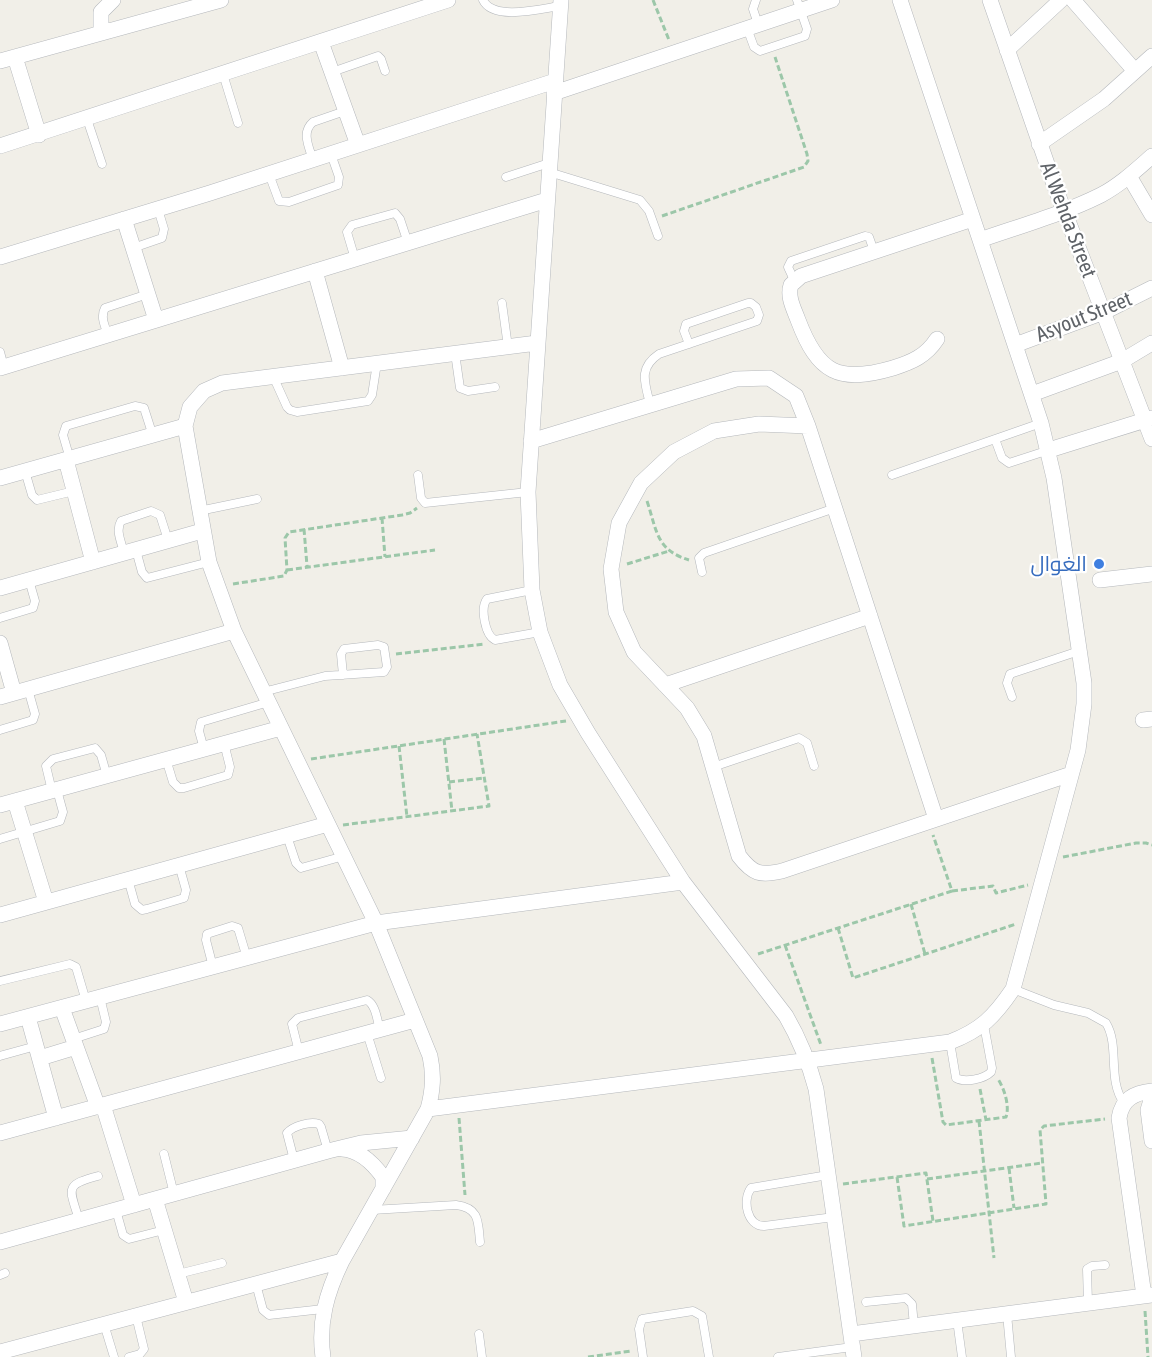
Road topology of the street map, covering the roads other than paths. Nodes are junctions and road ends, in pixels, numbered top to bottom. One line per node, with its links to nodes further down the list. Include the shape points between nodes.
1 (113, 0): 15 (street, via 101,12)
2 (221, 0): 15 (street)
3 (448, 0): 12 (street)
4 (483, 0): 11 (lane, via 501,13)
5 (756, 0): 14 (lane)
6 (832, 0): 13 (street)
7 (900, 0): 45 (street)
8 (990, 0): 17 (street, Al Wehda Street)
9 (1061, 0): 17 (street)
10 (1073, 0): 21 (street)
11 (560, 3): 24 (street)
12 (414, 5): 16 (street)
13 (799, 5): 14 (street); 14 (lane, via 807,29 805,36 756,50)
14 (753, 26): 24 (street)
15 (101, 33): 19 (street)
16 (321, 42): 22 (street); 23 (street)
17 (1007, 50): 29 (street, Al Wehda Street)
18 (1152, 56): 21 (street)
19 (7, 59): 28 (street)
20 (386, 71): 22 (lane, via 378,56)
21 (1135, 71): 29 (street, via 1104,99)
22 (332, 72): 25 (street)
23 (223, 74): 26 (street); 27 (lane)
24 (554, 87): 30 (street); 36 (street)
25 (345, 111): 30 (street); 34 (lane, via 309,126 306,136)
26 (87, 119): 28 (street); 35 (lane)
27 (238, 123)
28 (39, 135): 31 (street)
29 (1039, 144): 42 (street, Al Wehda Street)
30 (358, 145): 32 (street)
31 (0, 146)
32 (331, 154): 34 (street); 37 (lane, via 338,185 300,199 279,201)
33 (1152, 156): 38 (street)
34 (313, 160): 37 (street)
35 (102, 164)
36 (549, 168): 39 (lane); 40 (street); 46 (lane, via 640,200)
37 (269, 174): 41 (street)
38 (1129, 176): 42 (street, via 1102,194); 43 (street)
39 (506, 177)
40 (547, 200): 48 (street); 60 (street)
41 (158, 209): 44 (street); 49 (lane, via 164,229 162,238)
42 (1064, 211): 47 (street); 56 (street, Al Wehda Street)
43 (1152, 214)
44 (123, 219): 49 (street); 50 (street)
45 (973, 219): 47 (street); 59 (street, via 794,280 791,285 790,295 806,340 813,353 837,372 868,375 909,363 926,354)
46 (658, 236)
47 (980, 240): 63 (street)
48 (408, 243): 51 (street); 51 (lane, via 395,213 352,225 347,232)
49 (133, 248): 54 (street)
50 (0, 257)
51 (355, 259): 52 (street)
52 (315, 271): 57 (street); 69 (street)
53 (1152, 288): 56 (street, Asyout Street)
54 (148, 294): 57 (street); 58 (lane, via 105,308 102,318)
55 (502, 303): 64 (lane)
56 (1104, 312): 63 (street, Asyout Street); 66 (street, Al Wehda Street)
57 (156, 320): 58 (street)
58 (108, 335): 67 (street)
59 (937, 339)
60 (537, 343): 64 (street); 81 (street)
61 (1152, 343): 66 (street)
62 (688, 344): 62 (lane, via 686,324 748,303 756,307 757,321); 73 (lane, via 659,354 645,368)
63 (1015, 345): 72 (street)
64 (508, 347): 65 (street)
65 (455, 353): 68 (street); 71 (lane, via 460,388)
66 (1122, 361): 72 (street); 74 (street, Al Wehda Street)
67 (1, 362)
68 (377, 363): 69 (street); 70 (lane, via 368,401 297,412 287,408)
69 (342, 368): 70 (street)
70 (273, 376): 76 (street, via 222,383 204,391 190,406)
71 (495, 387)
72 (1032, 394): 75 (street)
73 (650, 404): 77 (street, via 736,379 769,378 796,396); 81 (street)
74 (1149, 420): 80 (street, Al Wehda Street); 82 (street)
75 (1041, 423): 79 (lane); 82 (street)
76 (185, 426): 78 (street); 92 (street)
77 (808, 426): 91 (street); 112 (street, via 759,424 714,431 674,452 641,483 619,524 611,569 616,612 634,652)
78 (153, 436): 83 (street); 83 (lane, via 144,408 114,411 66,426 63,435)
79 (995, 439): 82 (lane, via 1002,458 1009,463); 86 (lane)
80 (1152, 439)
81 (531, 441): 89 (street)
82 (1049, 450): 109 (street)
83 (68, 459): 84 (street); 88 (street)
84 (25, 471): 87 (street); 88 (lane, via 37,500)
85 (418, 475): 89 (lane, via 422,501 429,503)
86 (892, 475)
87 (0, 478)
88 (74, 491): 96 (street)
89 (528, 492): 103 (street)
90 (257, 499): 92 (lane)
91 (835, 508): 98 (lane, via 704,552 699,558); 104 (street)
92 (199, 511): 93 (street)
93 (202, 531): 94 (street); 97 (street)
94 (168, 540): 95 (street); 95 (lane, via 160,515 150,511 120,522 118,532)
95 (130, 551): 96 (street); 97 (lane, via 147,578)
96 (93, 562): 100 (street)
97 (209, 562): 106 (street)
98 (702, 572)
99 (1152, 574): 101 (street)
100 (29, 580): 102 (street); 105 (lane, via 33,608)
101 (1100, 580)
102 (0, 588)
103 (532, 590): 107 (street); 107 (lane, via 484,603 488,634 495,640)
104 (870, 616): 112 (street); 127 (street)
105 (0, 618)
106 (234, 631): 113 (street); 114 (street)
107 (540, 632): 135 (street, via 560,685)
108 (0, 643): 110 (street)
109 (1079, 651): 115 (lane, via 1010,674 1007,682); 123 (street, via 1084,704)
110 (2, 662): 113 (street)
111 (343, 675): 111 (lane, via 384,672 384,647 344,649); 114 (lane, via 326,676)
112 (664, 686): 122 (street, via 687,708 704,736)
113 (14, 693): 117 (lane, via 35,714 33,720)
114 (266, 697): 116 (street); 119 (lane, via 201,722)
115 (1012, 697)
116 (281, 728): 118 (street); 128 (street)
117 (0, 730)
118 (224, 743): 119 (street); 120 (lane, via 228,775 184,788 172,782)
119 (204, 749): 120 (street)
120 (166, 759): 124 (street)
121 (814, 766): 122 (lane, via 807,743 799,738)
122 (713, 767): 127 (street, via 739,856 749,869 765,875)
123 (1071, 774): 127 (street); 142 (street)
124 (107, 776): 125 (street); 125 (lane, via 95,748 53,759 46,766)
125 (54, 790): 126 (street); 129 (lane, via 63,812 60,821)
126 (8, 803): 129 (street)
127 (932, 821)
128 (329, 826): 130 (street); 132 (street)
129 (25, 832): 131 (lane); 136 (street)
130 (287, 836): 132 (lane, via 301,868); 133 (street)
131 (0, 839)
132 (344, 856): 138 (street)
133 (179, 865): 134 (street); 134 (lane, via 186,890 184,898 147,909 135,904)
134 (128, 879): 136 (street)
135 (683, 882): 138 (street); 155 (street, via 786,1016)
136 (46, 902): 137 (street)
137 (0, 915)
138 (376, 923): 139 (street); 146 (street)
139 (247, 958): 140 (street); 140 (lane, via 238,928 232,926 207,934)
140 (213, 967): 143 (street)
141 (0, 981): 143 (lane, via 70,964 76,967)
142 (1013, 989): 148 (street); 159 (lane, via 1088,1013 1106,1023 1111,1034 1117,1090)
143 (93, 999): 144 (street); 151 (lane, via 106,1022 104,1029)
144 (62, 1008): 145 (street); 151 (street)
145 (28, 1017): 147 (street); 152 (street)
146 (415, 1020): 149 (street); 161 (street, via 434,1074)
147 (0, 1023)
148 (984, 1024): 150 (street); 150 (lane, via 991,1072 986,1077 963,1081 956,1078)
149 (374, 1031): 153 (street); 153 (lane, via 372,1003 363,1001 341,1007 294,1021 292,1029); 156 (lane)
150 (950, 1042): 155 (street)
151 (75, 1043): 152 (street); 160 (street)
152 (38, 1052): 154 (lane); 163 (street)
153 (298, 1052): 160 (street)
154 (0, 1056)
155 (808, 1061): 161 (street); 171 (street, via 816,1089)
156 (381, 1078)
157 (1152, 1090): 159 (street)
158 (1152, 1097): 162 (street)
159 (1124, 1102): 188 (street, via 1119,1118)
160 (100, 1106): 163 (street); 175 (street)
161 (428, 1109): 165 (street)
162 (1150, 1115): 166 (street)
163 (56, 1118): 164 (street)
164 (0, 1133)
165 (412, 1138): 167 (street); 172 (street)
166 (1152, 1141)
167 (332, 1150): 169 (street); 169 (lane, via 319,1124 312,1122 287,1133); 172 (street, via 346,1149 365,1157 383,1177)
168 (164, 1154): 173 (lane)
169 (294, 1160): 173 (street)
170 (98, 1176): 179 (lane, via 78,1181 71,1191)
171 (829, 1181): 178 (street); 178 (lane, via 751,1188 747,1192 750,1219 764,1226)
172 (383, 1189): 177 (street)
173 (174, 1194): 174 (street)
174 (154, 1199): 175 (street); 180 (street)
175 (134, 1205): 176 (street)
176 (116, 1210): 179 (street); 180 (lane, via 123,1235 129,1239)
177 (371, 1210): 182 (lane, via 466,1206 478,1221); 183 (street)
178 (834, 1216): 199 (street)
179 (79, 1220): 181 (street)
180 (164, 1230): 186 (street)
181 (0, 1242)
182 (480, 1242)
183 (342, 1261): 187 (street); 192 (street)
184 (222, 1263): 186 (lane)
185 (1105, 1265): 191 (lane, via 1087,1269)
186 (178, 1274): 189 (street)
187 (256, 1284): 189 (street); 192 (lane, via 263,1310 269,1315)
188 (1148, 1296): 191 (street)
189 (186, 1302): 194 (street)
190 (866, 1302): 197 (lane, via 906,1298 912,1304)
191 (1088, 1304): 193 (street)
192 (323, 1309): 204 (street)
193 (1007, 1314): 195 (street); 209 (lane)
194 (135, 1316): 196 (street); 203 (lane, via 144,1349)
195 (957, 1320): 197 (street); 208 (lane)
196 (104, 1324): 200 (street); 202 (lane)
197 (914, 1326): 199 (street)
198 (479, 1334): 205 (lane)
199 (852, 1346): 207 (lane)
200 (0, 1352)
201 (642, 1354): 206 (lane, via 642,1319 693,1311 702,1316)
202 (114, 1357)
203 (129, 1357)
204 (323, 1357)
205 (482, 1357)
206 (709, 1357)
207 (778, 1357)
208 (962, 1357)
209 (1011, 1357)

